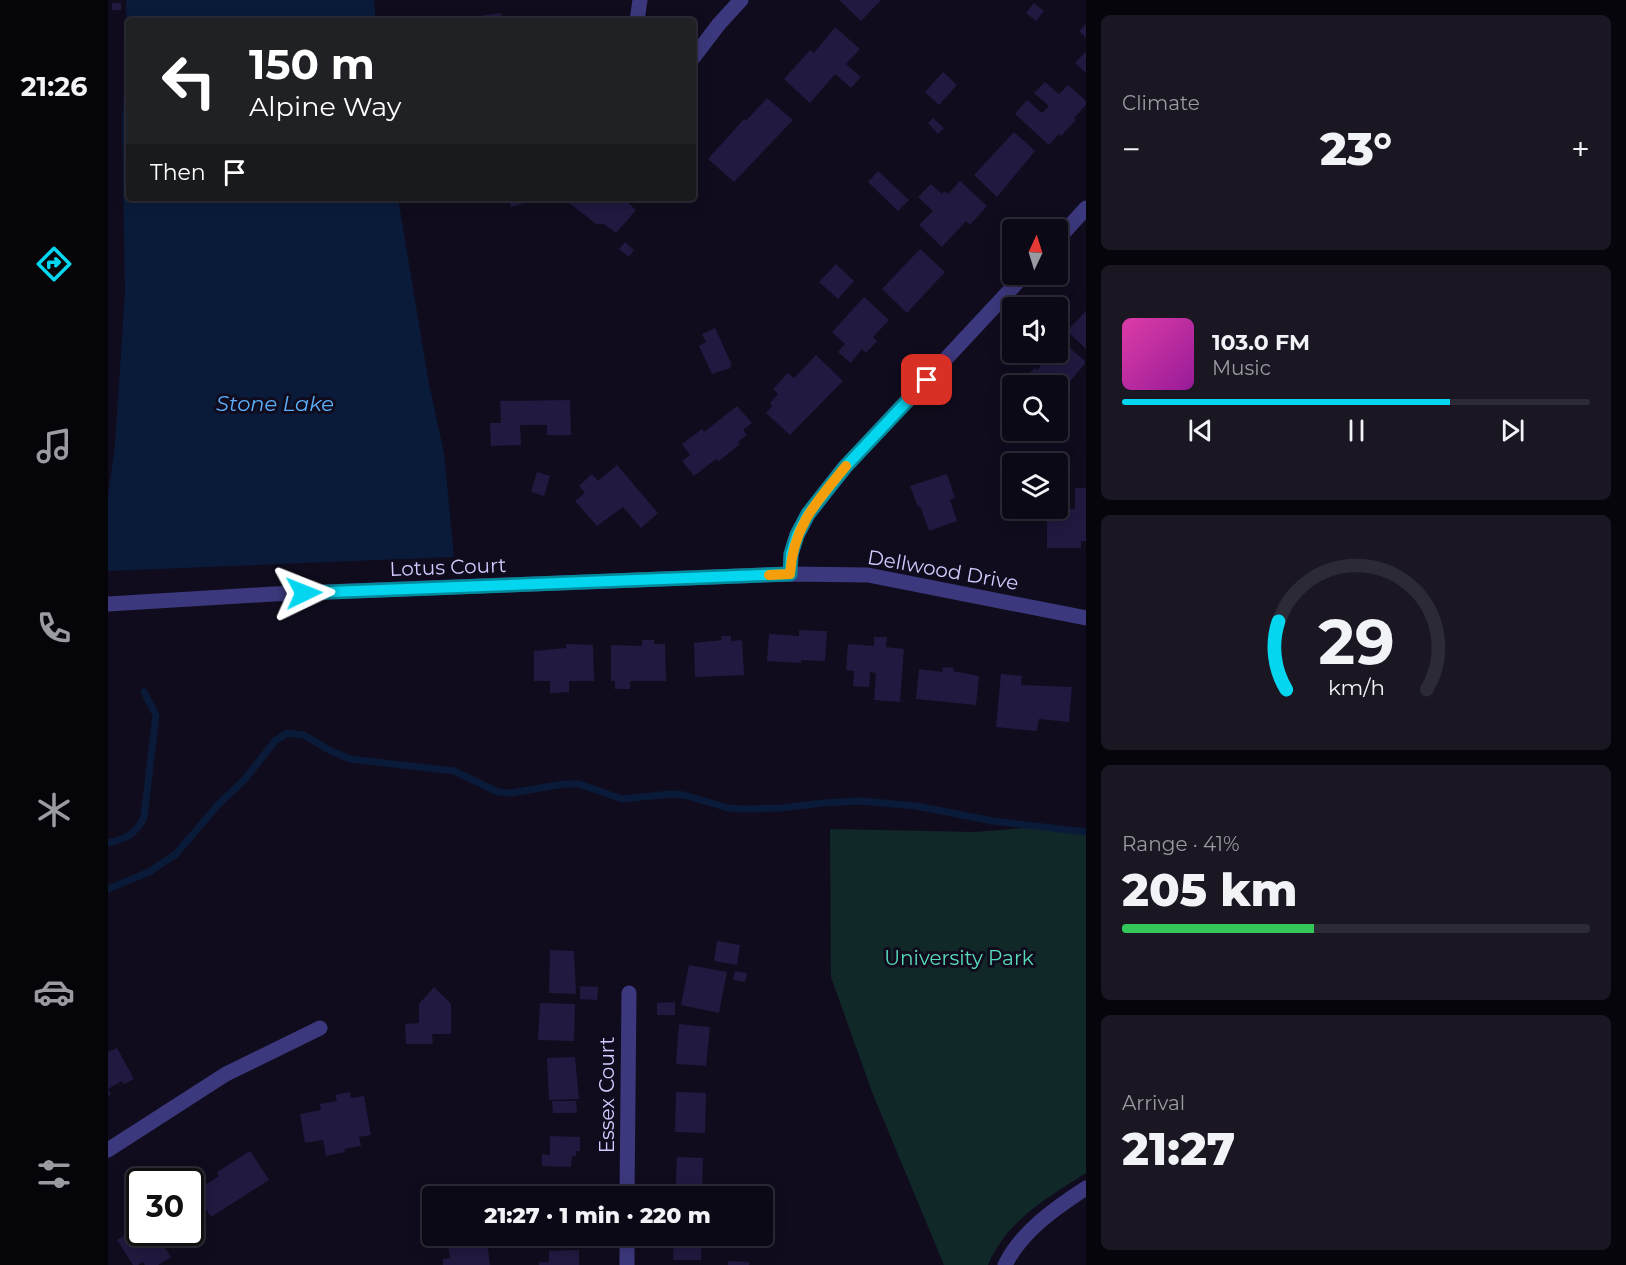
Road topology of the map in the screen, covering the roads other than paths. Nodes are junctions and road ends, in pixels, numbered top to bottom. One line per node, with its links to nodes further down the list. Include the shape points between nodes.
1 (640, 0): 3 (street)
2 (741, 0): 4 (street)
3 (637, 18)
4 (696, 54)
5 (1086, 208): 6 (street)
6 (1068, 228)
7 (1014, 285): 8 (street, via 845,467 808,514 791,554)
8 (790, 574): 9 (street, Lotus Court); 10 (street, Dellwood Drive, via 868,575)
9 (108, 604)
10 (1086, 618)
11 (629, 993): 14 (street, Essex Court)
12 (320, 1028): 13 (street, via 226,1074)
13 (108, 1150)
14 (627, 1186)
15 (1086, 1188): 18 (street, via 1027,1234)
16 (627, 1246): 17 (street)
17 (627, 1265)
18 (1005, 1265)

